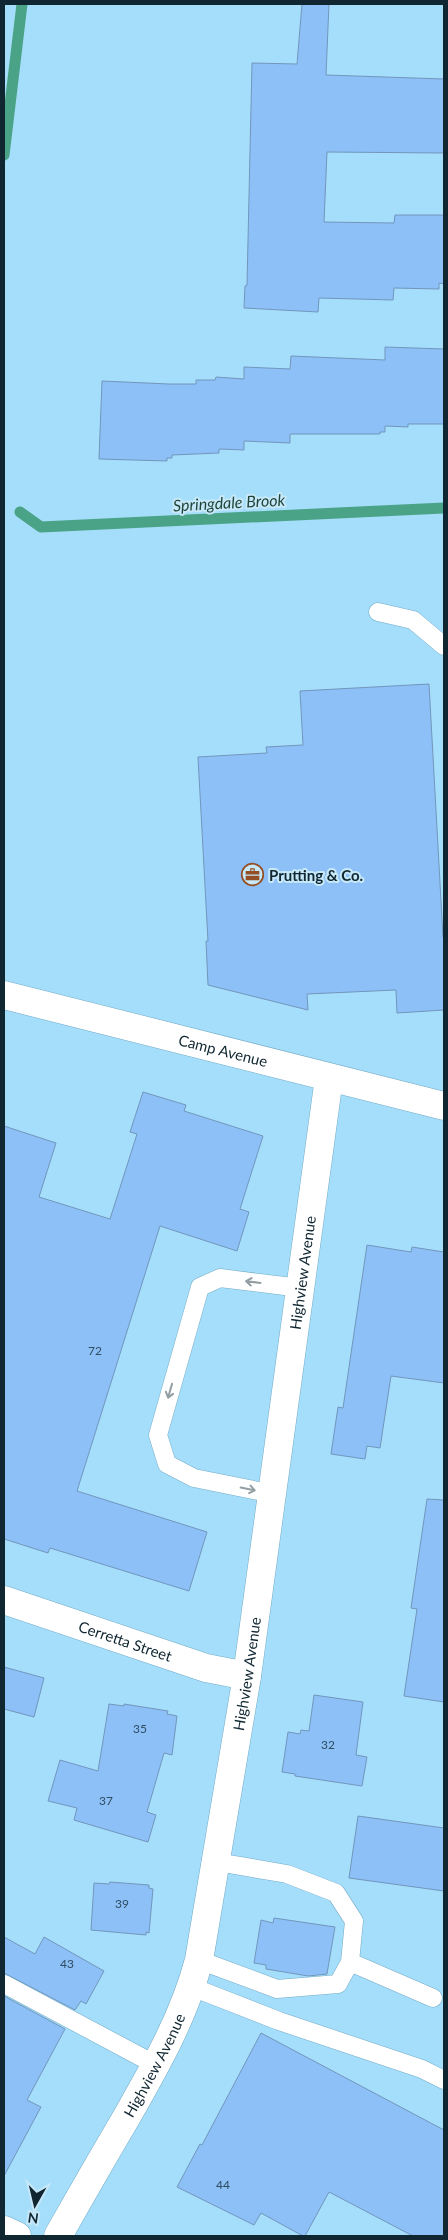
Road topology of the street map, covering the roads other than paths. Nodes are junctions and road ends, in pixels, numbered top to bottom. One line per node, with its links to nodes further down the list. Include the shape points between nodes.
1 (378, 612): 2 (lane, via 413,620)
2 (444, 646)
3 (4, 995): 4 (street, Camp Avenue)
4 (329, 1078): 5 (street, Camp Avenue); 6 (street, Highview Avenue)
5 (444, 1106)
6 (301, 1288): 7 (street, Highview Avenue); 7 (lane, one-way to 7, via 220,1278 200,1287 158,1435 167,1464 194,1478)
7 (273, 1494): 9 (street, Highview Avenue)
8 (4, 1600): 9 (street, Cerretta Street, via 206,1668)
9 (247, 1676): 10 (street, Highview Avenue)
10 (217, 1862): 11 (street, Highview Avenue); 12 (lane, via 286,1874 336,1893 354,1920)
11 (200, 1960): 12 (lane, via 277,1989 338,1984); 14 (street, Highview Avenue)
12 (350, 1962): 15 (lane)
13 (4, 1984): 16 (lane)
14 (192, 1988): 16 (street, Highview Avenue); 17 (lane, via 422,2069)
15 (433, 1998)
16 (156, 2066): 20 (street, Highview Avenue)
17 (444, 2080)
18 (4, 2230): 19 (street)
19 (17, 2236)
20 (58, 2236)

